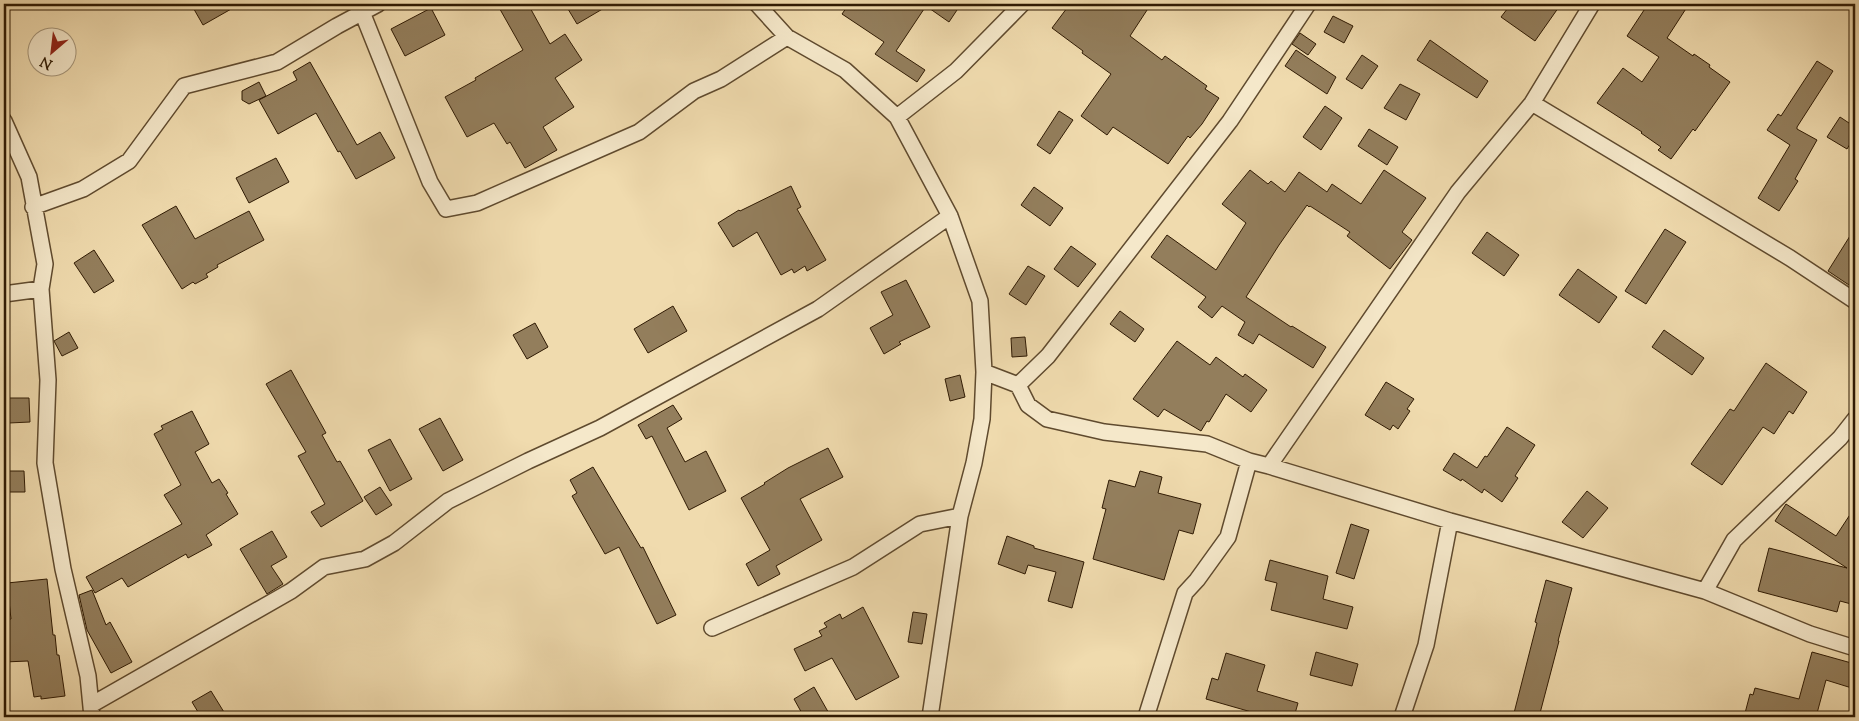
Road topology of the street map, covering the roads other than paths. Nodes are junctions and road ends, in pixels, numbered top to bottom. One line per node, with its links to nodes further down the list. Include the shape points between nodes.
1 (378, 4): 6 (street)
2 (757, 4): 7 (street)
3 (1022, 4): 9 (street, via 956,71)
4 (1308, 4): 17 (street, via 1230,121 1048,356)
5 (1592, 4): 8 (street)
6 (362, 12): 7 (street, via 430,182 446,209 477,203 639,132 694,91 722,79); 11 (street, via 278,62 184,86 130,162 83,189)
7 (787, 38): 9 (street, via 845,70)
8 (1532, 102): 15 (street, via 1790,258); 20 (street, via 1458,192)
9 (897, 117): 12 (street)
10 (4, 120): 11 (street, via 29,177)
11 (33, 207): 13 (street, via 45,264)
12 (950, 216): 16 (street, via 980,301); 26 (street, via 818,309 600,428 448,501 394,543 365,559 324,567)
13 (41, 289): 14 (street); 26 (street, via 48,380 45,463 63,569 88,676)
14 (4, 294)
15 (1855, 301)
16 (984, 372): 17 (street); 21 (street, via 982,419)
17 (1018, 385): 19 (street, via 1028,405 1047,419 1104,432 1206,444)
18 (1855, 419): 23 (street, via 1840,438 1734,540)
19 (1249, 462): 20 (street); 28 (street, via 1228,537 1185,593)
20 (1269, 466): 22 (street)
21 (960, 516): 24 (street, via 920,524 853,567); 27 (street)
22 (1450, 521): 23 (street); 29 (street, via 1426,645)
23 (1705, 591): 25 (street, via 1810,634)
24 (712, 628)
25 (1855, 648)
26 (92, 711)
27 (930, 717)
28 (1146, 717)
29 (1402, 717)

